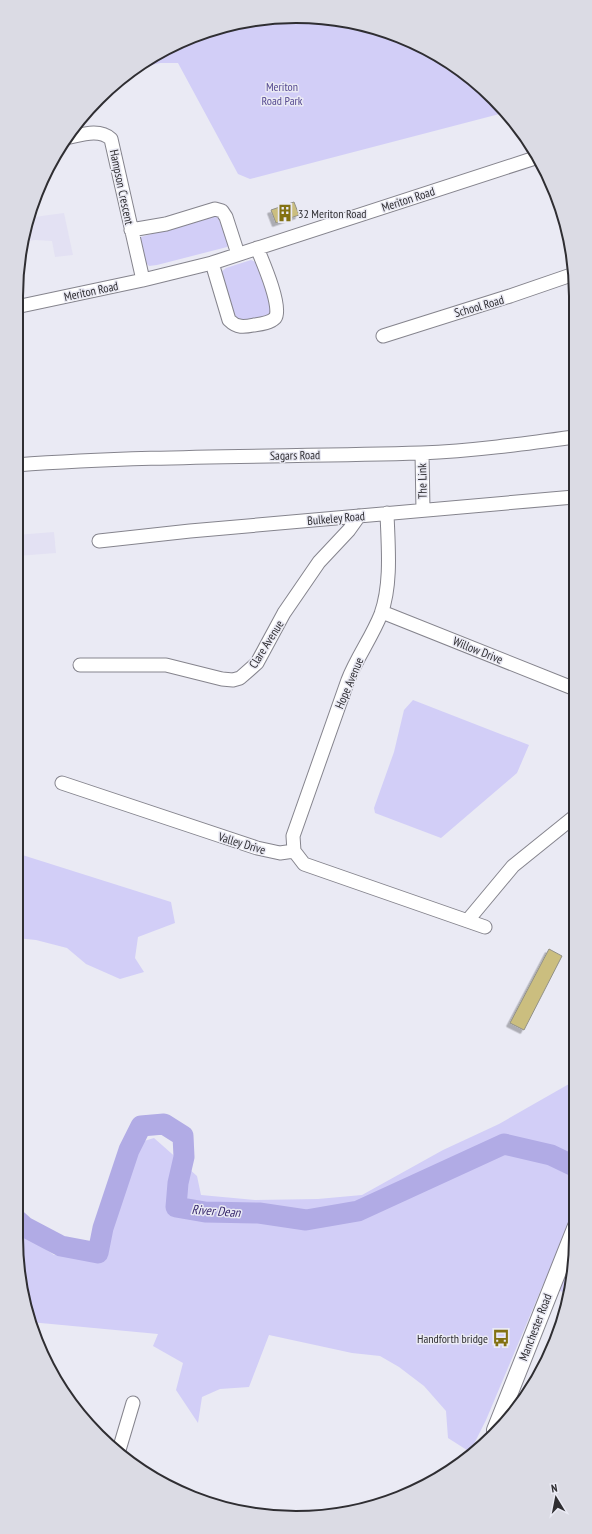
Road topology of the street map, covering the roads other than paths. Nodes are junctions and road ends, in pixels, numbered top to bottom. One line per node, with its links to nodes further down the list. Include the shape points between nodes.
1 (74, 136): 3 (street, Hampson Crescent, via 91,133 102,134 111,139)
2 (532, 159): 4 (street, Meriton Road)
3 (131, 230): 5 (street, via 166,224 211,210 222,211); 8 (street, Hampson Crescent)
4 (258, 248): 5 (street, Meriton Road); 6 (street, via 277,307 275,317 263,323 244,327 229,320)
5 (238, 254): 6 (street, Meriton Road)
6 (212, 263): 8 (street, Meriton Road)
7 (568, 276): 10 (street, School Road)
8 (143, 280): 9 (street, Meriton Road)
9 (23, 306)
10 (383, 336)
11 (569, 438): 12 (street, Sagars Road)
12 (422, 453): 13 (street, Sagars Road, via 106,459); 15 (street, The Link)
13 (23, 465)
14 (569, 497): 15 (street, Bulkeley Road)
15 (423, 510): 16 (street, Bulkeley Road)
16 (388, 512): 17 (street, Bulkeley Road); 19 (street, Hope Avenue, via 388,570)
17 (358, 516): 18 (street, Bulkeley Road); 20 (street, Clare Avenue, via 319,562 284,614 256,663 240,678 222,679 166,665)
18 (99, 541)
19 (382, 612): 21 (street, Willow Drive); 24 (street, Hope Avenue, via 348,680 293,836)
20 (80, 665)
21 (569, 687)
22 (62, 784): 24 (street, Valley Drive, via 263,850 280,853)
23 (569, 821): 25 (street, via 513,866)
24 (294, 851): 25 (street, via 304,864)
25 (468, 920): 26 (street)
26 (485, 927)
27 (569, 1245): 29 (street, Manchester Road)
28 (133, 1403): 30 (street)
29 (500, 1419)
30 (120, 1446)

